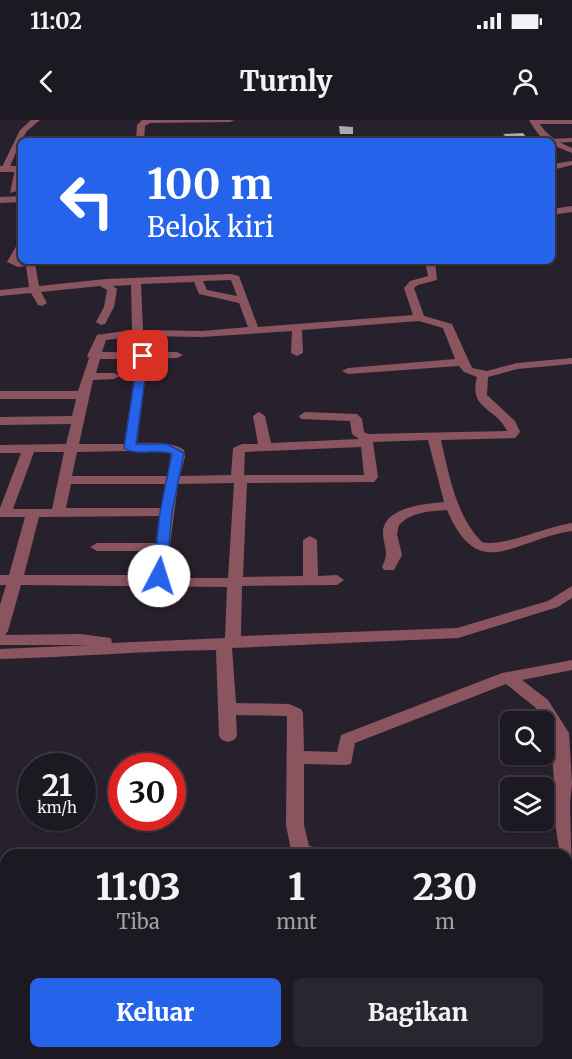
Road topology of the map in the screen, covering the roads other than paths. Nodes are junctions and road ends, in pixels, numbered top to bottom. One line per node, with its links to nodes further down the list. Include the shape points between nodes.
1 (36, 120): 6 (street)
2 (230, 120): 3 (street)
3 (148, 121): 7 (street, via 141,125)
4 (534, 121): 5 (street); 8 (street)
5 (572, 122)
6 (19, 138)
7 (140, 138)
8 (548, 138)
9 (572, 140): 11 (street)
10 (18, 141): 16 (street)
11 (555, 141)
12 (555, 143): 13 (street)
13 (572, 151)
14 (572, 163): 15 (street)
15 (555, 166)
16 (2, 169): 17 (street)
17 (18, 170)
18 (18, 176): 19 (street)
19 (13, 191)
20 (18, 199): 21 (street)
21 (0, 200)
22 (572, 209): 23 (street)
23 (555, 212)
24 (18, 251): 25 (street)
25 (14, 258): 26 (street); 27 (street, via 14,264)
26 (0, 260)
27 (18, 263)
28 (32, 264): 33 (street)
29 (431, 264): 37 (street, via 433,278 409,288)
30 (197, 278): 31 (street); 35 (street, via 203,292); 35 (street, via 235,278)
31 (136, 280): 32 (street); 41 (street)
32 (106, 282): 33 (street); 38 (street, via 105,286 112,289 111,301)
33 (35, 291): 34 (street); 36 (street)
34 (0, 293)
35 (243, 300): 40 (street)
36 (42, 303)
37 (419, 318): 39 (street); 47 (street, via 447,326)
38 (101, 322)
39 (297, 327): 40 (street); 42 (street)
40 (254, 330): 41 (street)
41 (138, 333): 44 (street, via 101,337)
42 (297, 353)
43 (177, 355): 45 (street)
44 (93, 356): 45 (street); 51 (street)
45 (143, 356): 61 (street)
46 (572, 361): 49 (street, via 517,366)
47 (463, 362): 48 (street); 49 (street, via 468,370)
48 (348, 371)
49 (483, 375): 58 (street, via 480,394 513,426 514,432 500,437)
50 (114, 376): 51 (street)
51 (87, 377): 53 (street)
52 (0, 395): 53 (street)
53 (83, 395): 56 (street)
54 (258, 416): 60 (street)
55 (305, 416): 59 (street, via 353,417 358,434)
56 (77, 420): 57 (street); 64 (street)
57 (0, 421)
58 (434, 438): 59 (street); 70 (street)
59 (366, 441): 60 (street); 69 (street, via 369,479)
60 (265, 445): 69 (street, via 239,449)
61 (130, 448): 64 (street); 68 (street, via 158,447 179,453)
62 (0, 449): 63 (street)
63 (29, 449): 64 (street); 66 (street)
64 (72, 450): 67 (street)
65 (0, 478): 66 (street)
66 (17, 478): 73 (street)
67 (65, 480): 68 (street); 71 (street)
68 (172, 480): 69 (street); 72 (street)
69 (239, 480): 84 (street)
70 (452, 505): 75 (street, via 470,537 482,547 499,547); 79 (street, via 399,516 390,532 395,555)
71 (58, 512): 72 (street); 74 (street)
72 (166, 512): 77 (street)
73 (3, 513): 74 (street)
74 (33, 513): 81 (street)
75 (572, 527)
76 (310, 540): 83 (street)
77 (162, 547): 78 (street); 80 (street)
78 (97, 548)
79 (389, 567)
80 (161, 579): 81 (street); 84 (street, via 173,583)
81 (8, 580): 86 (street)
82 (337, 580): 83 (street)
83 (311, 581): 84 (street)
84 (235, 582): 88 (street)
85 (572, 591): 88 (street, via 553,604 458,633)
86 (0, 631)
87 (0, 640): 89 (street, via 80,639)
88 (228, 643): 89 (street); 93 (street)
89 (134, 646): 90 (street)
90 (0, 654)
91 (572, 665): 92 (street)
92 (508, 677): 95 (street, via 347,739 345,759); 97 (street, via 542,704 560,733 561,804)
93 (228, 709): 94 (street); 95 (street, via 294,711)
94 (228, 736)
95 (294, 757): 96 (street, via 295,825)
96 (301, 849)
97 (568, 849)

